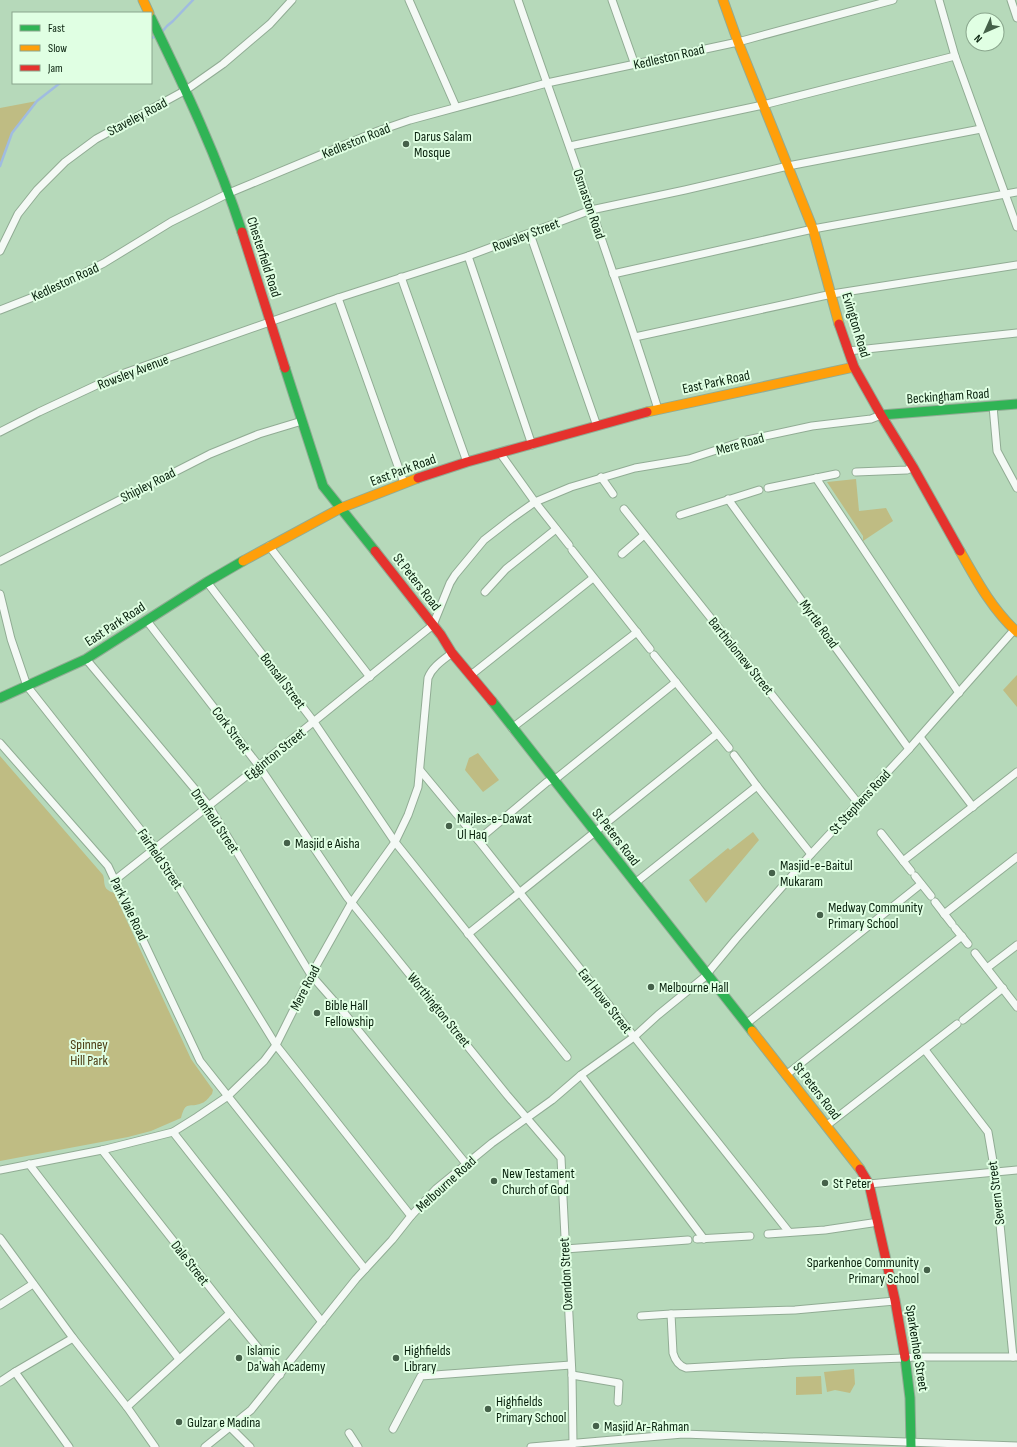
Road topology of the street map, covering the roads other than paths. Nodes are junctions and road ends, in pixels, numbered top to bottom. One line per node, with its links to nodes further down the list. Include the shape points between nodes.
1 (143, 0): 10 (street)
2 (292, 0): 17 (street, Staveley Road, via 270,24 223,64)
3 (409, 0): 19 (street)
4 (518, 0): 16 (street, Osmaston Road)
5 (612, 0): 15 (street)
6 (723, 0): 13 (street, Evington Road)
7 (894, 0): 13 (street, Kedleston Road)
8 (939, 0): 14 (street)
9 (1011, 0): 11 (street)
10 (149, 12)
11 (1017, 18)
12 (152, 20): 17 (street, Chesterfield Road)
13 (738, 42): 15 (street, Kedleston Road); 18 (street, Evington Road)
14 (955, 56): 18 (street); 20 (street)
15 (635, 65): 16 (street, Kedleston Road)
16 (547, 83): 19 (street, Kedleston Road); 21 (street, Osmaston Road)
17 (186, 90): 24 (street, Chesterfield Road); 30 (street, Staveley Road, via 96,139 65,162 18,214)
18 (763, 105): 21 (street); 22 (street, Evington Road)
19 (456, 107): 24 (street, Kedleston Road, via 378,131)
20 (981, 129): 22 (street, Rowsley Street); 25 (street)
21 (570, 146): 26 (street, Osmaston Road)
22 (788, 166): 26 (street, Rowsley Street); 28 (street, Evington Road)
23 (1017, 192): 25 (street)
24 (229, 193): 37 (street, Kedleston Road, via 171,222 104,263 46,292); 38 (street, Chesterfield Road)
25 (1005, 195): 27 (street); 28 (street)
26 (591, 210): 29 (street, Rowsley Street); 33 (street, Osmaston Road)
27 (1017, 227)
28 (813, 229): 33 (street); 35 (street, Evington Road)
29 (530, 234): 31 (street, Rowsley Street); 48 (street)
30 (0, 251)
31 (468, 256): 34 (street, Rowsley Street); 50 (street)
32 (1017, 265): 35 (street)
33 (613, 274): 40 (street, Osmaston Road)
34 (401, 277): 36 (street, Rowsley Street); 52 (street)
35 (832, 294): 40 (street); 41 (street, Evington Road)
36 (338, 298): 38 (street, Rowsley Street); 58 (street)
37 (0, 310)
38 (270, 323): 47 (street, Chesterfield Road); 49 (street, Rowsley Avenue, via 116,376)
39 (1017, 332): 41 (street)
40 (635, 337): 45 (street, Osmaston Road)
41 (848, 351): 42 (street, Evington Road)
42 (854, 366): 45 (street, East Park Road); 46 (street, Evington Road)
43 (1017, 404): 44 (street, Beckingham Road)
44 (993, 406): 46 (street, Beckingham Road); 60 (street, via 997,451)
45 (658, 410): 48 (street, East Park Road)
46 (881, 415): 53 (street, Evington Road); 56 (street, Mere Road, via 871,419 812,426 754,438 689,459 635,468)
47 (302, 421): 65 (street, Chesterfield Road, via 323,486); 72 (street, Shipley Road, via 259,434 210,454)
48 (597, 426): 50 (street, East Park Road)
49 (0, 432)
50 (532, 445): 51 (street, East Park Road)
51 (500, 453): 52 (street, East Park Road); 64 (street)
52 (467, 462): 58 (street, East Park Road)
53 (913, 467): 54 (street, via 907,470); 79 (street, Evington Road, via 981,588 1003,619)
54 (856, 472)
55 (836, 474): 57 (street)
56 (601, 477): 62 (street); 64 (street, Mere Road)
57 (816, 478): 59 (street); 87 (street)
58 (404, 483): 65 (street, East Park Road)
59 (768, 488)
60 (1017, 488)
61 (759, 490): 63 (street)
62 (613, 494)
63 (728, 499): 67 (street); 95 (street, Myrtle Road)
64 (535, 502): 68 (street); 78 (street, Mere Road, via 484,540 450,583)
65 (341, 508): 70 (street, East Park Road); 78 (street, St Peters Road)
66 (624, 509): 69 (street, Bartholomew Street)
67 (680, 515)
68 (556, 529): 73 (street); 75 (street, via 506,569)
69 (644, 535): 71 (street); 102 (street, Bartholomew Street)
70 (269, 546): 74 (street, East Park Road); 84 (street)
71 (622, 554)
72 (0, 561)
73 (593, 578): 80 (street); 83 (street)
74 (207, 582): 77 (street, East Park Road); 89 (street, Bonsall Street)
75 (485, 592)
76 (0, 594): 86 (street, Fairfield Street, via 11,639)
77 (147, 621): 82 (street, East Park Road); 97 (street, Cork Street)
78 (433, 625): 81 (street, St Peters Road); 84 (street, Egginton Street)
79 (1016, 631): 87 (street, St Stephens Road)
80 (637, 632): 85 (street); 90 (street)
81 (452, 653): 83 (street, St Peters Road); 98 (street, Mere Road, via 435,666 428,678)
82 (86, 660): 86 (street, East Park Road); 103 (street, Dronfield Street)
83 (471, 675): 90 (street, St Peters Road)
84 (370, 677): 89 (street, Egginton Street)
85 (676, 682): 91 (street); 100 (street)
86 (27, 686): 88 (street, East Park Road); 109 (street, Fairfield Street)
87 (959, 693): 92 (street, St Stephens Road)
88 (0, 698)
89 (314, 722): 97 (street, Egginton Street); 108 (street, Bonsall Street)
90 (512, 728): 100 (street, St Peters Road)
91 (718, 734): 94 (street); 105 (street)
92 (920, 737): 95 (street, St Stephens Road); 104 (street)
93 (0, 743): 113 (street, Park Vale Road, via 108,866)
94 (729, 748)
95 (909, 749): 102 (street, St Stephens Road)
96 (734, 755): 101 (street)
97 (259, 766): 103 (street, Egginton Street); 117 (street, Cork Street, via 346,897)
98 (420, 770): 107 (street, Earl Howe Street); 108 (street, Mere Road, via 418,787)
99 (1017, 772): 104 (street)
100 (552, 780): 105 (street, St Peters Road); 107 (street)
101 (756, 786): 110 (street); 114 (street)
102 (858, 803): 110 (street, St Stephens Road)
103 (209, 806): 109 (street, Egginton Street); 125 (street, Dronfield Street)
104 (973, 807): 112 (street)
105 (595, 832): 114 (street, St Peters Road); 116 (street)
106 (881, 833): 112 (street)
107 (478, 840): 116 (street, Earl Howe Street)
108 (395, 842): 117 (street, Mere Road); 119 (street, Bonsall Street)
109 (155, 848): 113 (street, Egginton Street); 131 (street, Fairfield Street)
110 (811, 854): 126 (street, St Stephens Road, via 736,938)
111 (1017, 857): 118 (street)
112 (903, 861): 115 (street)
113 (115, 880): 136 (street, Park Vale Road, via 200,1061)
114 (635, 883): 126 (street, St Peters Road)
115 (921, 884): 118 (street); 129 (street)
116 (520, 893): 119 (street); 130 (street, Earl Howe Street)
117 (352, 902): 125 (street, Mere Road); 137 (street, Worthington Street)
118 (944, 914): 120 (street)
119 (468, 934): 133 (street, Bonsall Street)
120 (962, 936): 121 (street); 135 (street)
121 (968, 944)
122 (1017, 945): 124 (street)
123 (975, 953): 124 (street)
124 (987, 968): 127 (street)
125 (311, 975): 131 (street, Mere Road); 142 (street, Dronfield Street)
126 (707, 975): 129 (street, St Peters Road); 130 (street, Melbourne Road)
127 (1002, 988): 128 (street); 132 (street)
128 (1017, 1007)
129 (746, 1024): 135 (street, St Peters Road)
130 (634, 1037): 134 (street, Melbourne Road); 149 (street, Earl Howe Street)
131 (276, 1045): 136 (street, Mere Road, via 264,1061); 147 (street, Fairfield Street)
132 (925, 1050): 138 (street); 145 (street, Severn Street, via 988,1132)
133 (567, 1057)
134 (581, 1075): 137 (street, Melbourne Road); 151 (street, via 700,1239)
135 (786, 1075): 138 (street, St Peters Road)
136 (228, 1096): 139 (street, Mere Road); 155 (street, Park Vale Road)
137 (526, 1118): 142 (street, Melbourne Road); 154 (street, Oxendon Street, via 561,1158)
138 (826, 1126): 146 (street, St Peters Road, via 863,1172)
139 (173, 1132): 140 (street, Mere Road); 162 (street)
140 (102, 1150): 141 (street, Mere Road); 159 (street, Dale Street)
141 (29, 1164): 143 (street, Mere Road); 166 (street)
142 (467, 1165): 147 (street, Melbourne Road, via 436,1189)
143 (0, 1170)
144 (1017, 1170): 145 (street)
145 (995, 1173): 146 (street); 164 (street, Severn Street)
146 (869, 1184): 157 (street, Sparkenhoe Street)
147 (411, 1216): 155 (street, Melbourne Road)
148 (872, 1223): 149 (street)
149 (789, 1232): 150 (street)
150 (768, 1234)
151 (750, 1236)
152 (0, 1238): 156 (street)
153 (688, 1240): 154 (street)
154 (565, 1249): 167 (street, Oxendon Street)
155 (365, 1269): 162 (street, Melbourne Road)
156 (33, 1284): 158 (street); 163 (street)
157 (895, 1301): 160 (street, via 795,1310); 165 (street, Sparkenhoe Street)
158 (0, 1305)
159 (230, 1313): 166 (street); 169 (street, Dale Street)
160 (671, 1314): 161 (street); 165 (street, via 673,1353 678,1364 686,1368)
161 (642, 1316)
162 (322, 1322): 169 (street, Melbourne Road)
163 (73, 1338): 168 (street); 173 (street)
164 (1015, 1357): 165 (street)
165 (905, 1358): 179 (street, Sparkenhoe Street, via 911,1398)
166 (179, 1359): 173 (street)
167 (571, 1365): 170 (street, Oxendon Street); 175 (street, via 421,1376)
168 (15, 1372): 171 (street); 182 (street)
169 (280, 1375): 174 (street, Melbourne Road, via 251,1410)
170 (572, 1375): 172 (street, via 619,1383); 178 (street, Oxendon Street)
171 (0, 1382)
172 (618, 1402)
173 (127, 1407): 183 (street)
174 (230, 1428): 184 (street, Melbourne Road); 185 (street)
175 (393, 1430)
176 (349, 1433): 186 (street)
177 (619, 1443): 178 (street); 179 (street, via 683,1434)
178 (573, 1444): 187 (street)
179 (911, 1444): 180 (street)
180 (991, 1445): 181 (street)
181 (1017, 1446)
182 (69, 1447)
183 (155, 1447)
184 (205, 1447)
185 (250, 1447)
186 (358, 1447)
187 (531, 1447)

